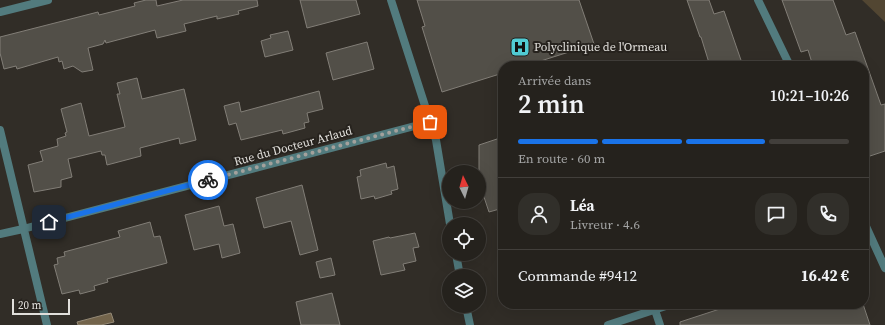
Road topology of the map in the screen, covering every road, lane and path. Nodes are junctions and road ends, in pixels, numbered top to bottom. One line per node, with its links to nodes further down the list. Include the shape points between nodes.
1 (48, 0): 4 (street)
2 (391, 0): 6 (street)
3 (758, 0): 5 (street)
4 (0, 12)
5 (788, 61)
6 (430, 122): 8 (street, via 436,140); 9 (street, Rue du Docteur Arlaud)
7 (0, 130): 9 (street)
8 (449, 217)
9 (23, 229): 10 (street, Rue du Docteur Arlaud); 16 (street)
10 (0, 234)
11 (869, 239): 12 (street)
12 (885, 268)
13 (658, 309): 14 (street)
14 (655, 310): 18 (street); 19 (street)
15 (467, 313): 17 (street)
16 (47, 325)
17 (470, 325)
18 (608, 325)
19 (660, 325)

